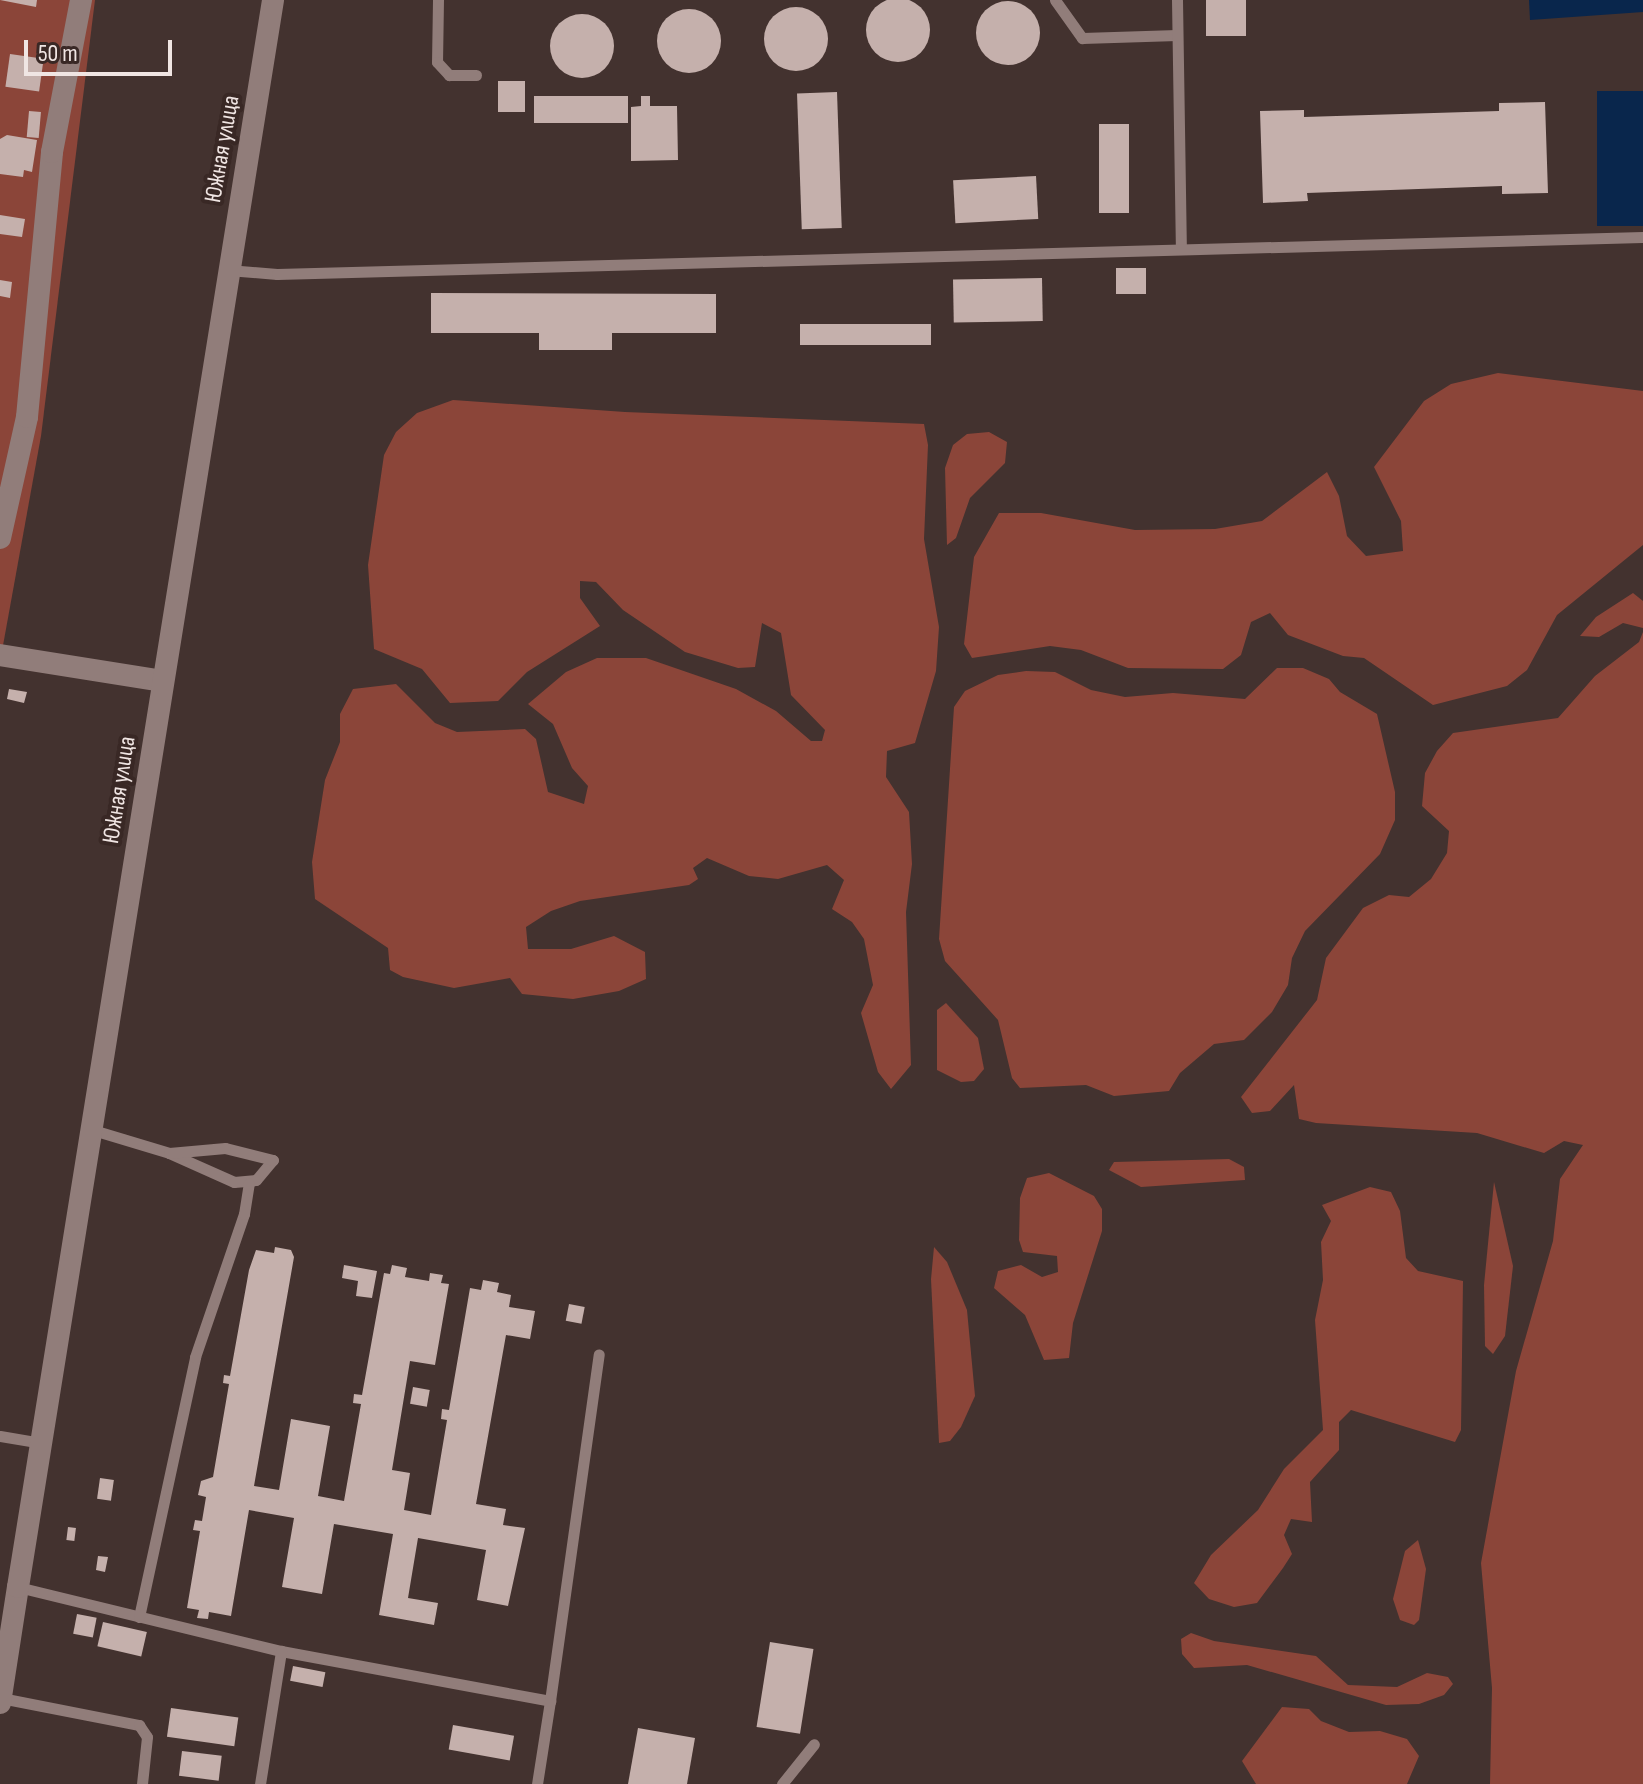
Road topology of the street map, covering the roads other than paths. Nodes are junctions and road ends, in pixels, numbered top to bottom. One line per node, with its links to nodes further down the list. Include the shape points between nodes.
1 (81, 0): 11 (street, via 52,152 27,417)
2 (273, 0): 10 (street, Южная улица)
3 (438, 0): 7 (lane, via 440,69 449,75)
4 (1055, 0): 6 (lane, via 1082,38)
5 (1177, 0): 6 (lane)
6 (1177, 35): 9 (lane)
7 (476, 75)
8 (1643, 237): 9 (lane)
9 (1181, 248): 10 (lane, via 277,274)
10 (228, 270): 13 (street, Южная улица)
11 (0, 538)
12 (0, 655): 13 (street)
13 (162, 681): 14 (street, Южная улица)
14 (93, 1130): 15 (lane); 19 (street, Южная улица)
15 (169, 1153): 16 (lane, via 216,1178); 16 (lane, via 225,1148 273,1160)
16 (249, 1183): 21 (lane, via 244,1214 195,1357)
17 (599, 1354): 24 (lane)
18 (0, 1436): 19 (lane)
19 (42, 1444): 20 (street, Южная улица)
20 (18, 1587): 21 (lane); 23 (street, Южная улица)
21 (139, 1617): 22 (lane)
22 (281, 1651): 24 (lane); 27 (lane)
23 (0, 1700): 26 (lane, via 139,1725 147,1737)
24 (550, 1701): 28 (lane)
25 (814, 1744): 29 (lane)
26 (142, 1784)
27 (260, 1784)
28 (537, 1784)
29 (782, 1784)

